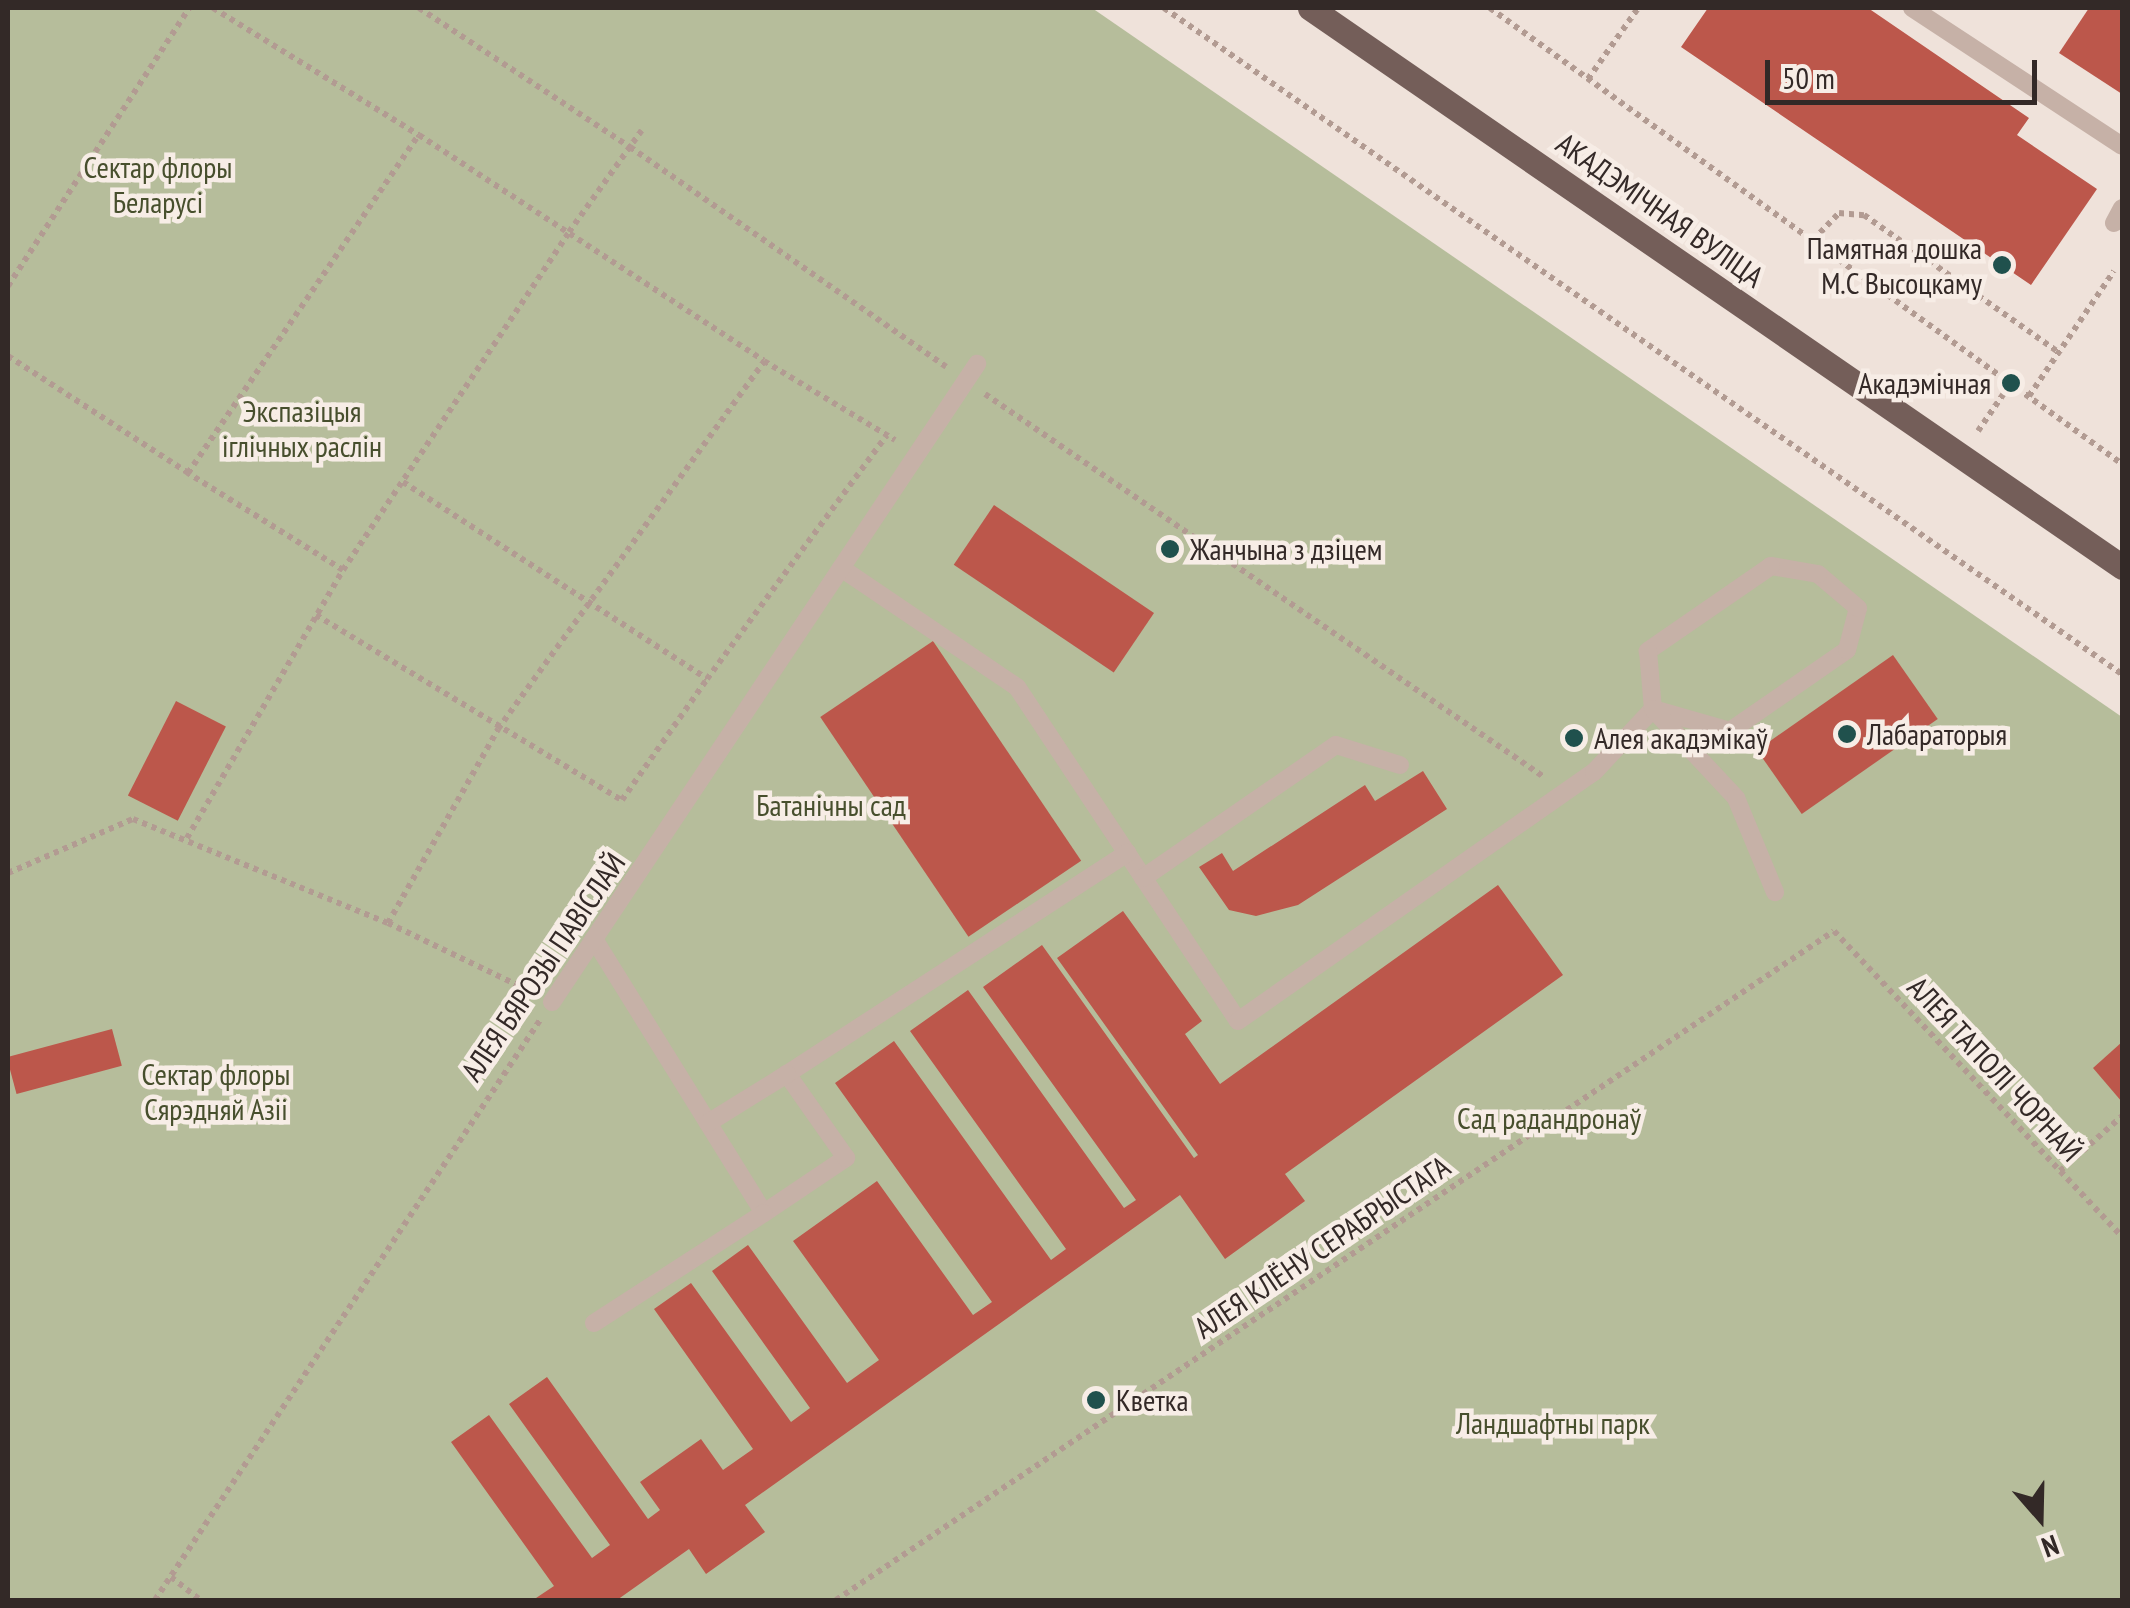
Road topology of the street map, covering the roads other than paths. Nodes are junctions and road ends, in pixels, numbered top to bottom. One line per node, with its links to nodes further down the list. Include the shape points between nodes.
1 (1310, 8): 6 (main road, АКАДЭМІЧНАЯ ВУЛІЦА)
2 (1912, 8): 3 (lane)
3 (1937, 14): 4 (lane)
4 (2122, 146)
5 (977, 364): 7 (lane, АЛЕЯ БЯРОЗЫ ПАВІСЛАЙ)
6 (2122, 567)
7 (841, 568): 10 (lane, via 1017,687); 13 (lane, АЛЕЯ БЯРОЗЫ ПАВІСЛАЙ)
8 (1653, 709): 8 (lane, via 1648,651 1771,566 1818,574 1858,608 1847,650 1730,731); 11 (lane, via 1594,772 1238,1021); 12 (lane, via 1736,798)
9 (1400, 764): 11 (lane, via 1336,745)
10 (1127, 853): 11 (lane); 15 (lane)
11 (1144, 878)
12 (1775, 892)
13 (594, 939): 14 (lane, АЛЕЯ БЯРОЗЫ ПАВІСЛАЙ); 16 (lane)
14 (552, 1002)
15 (787, 1074): 16 (lane); 17 (lane, via 846,1158)
16 (708, 1123): 17 (lane)
17 (764, 1213): 18 (lane)
18 (594, 1323)

